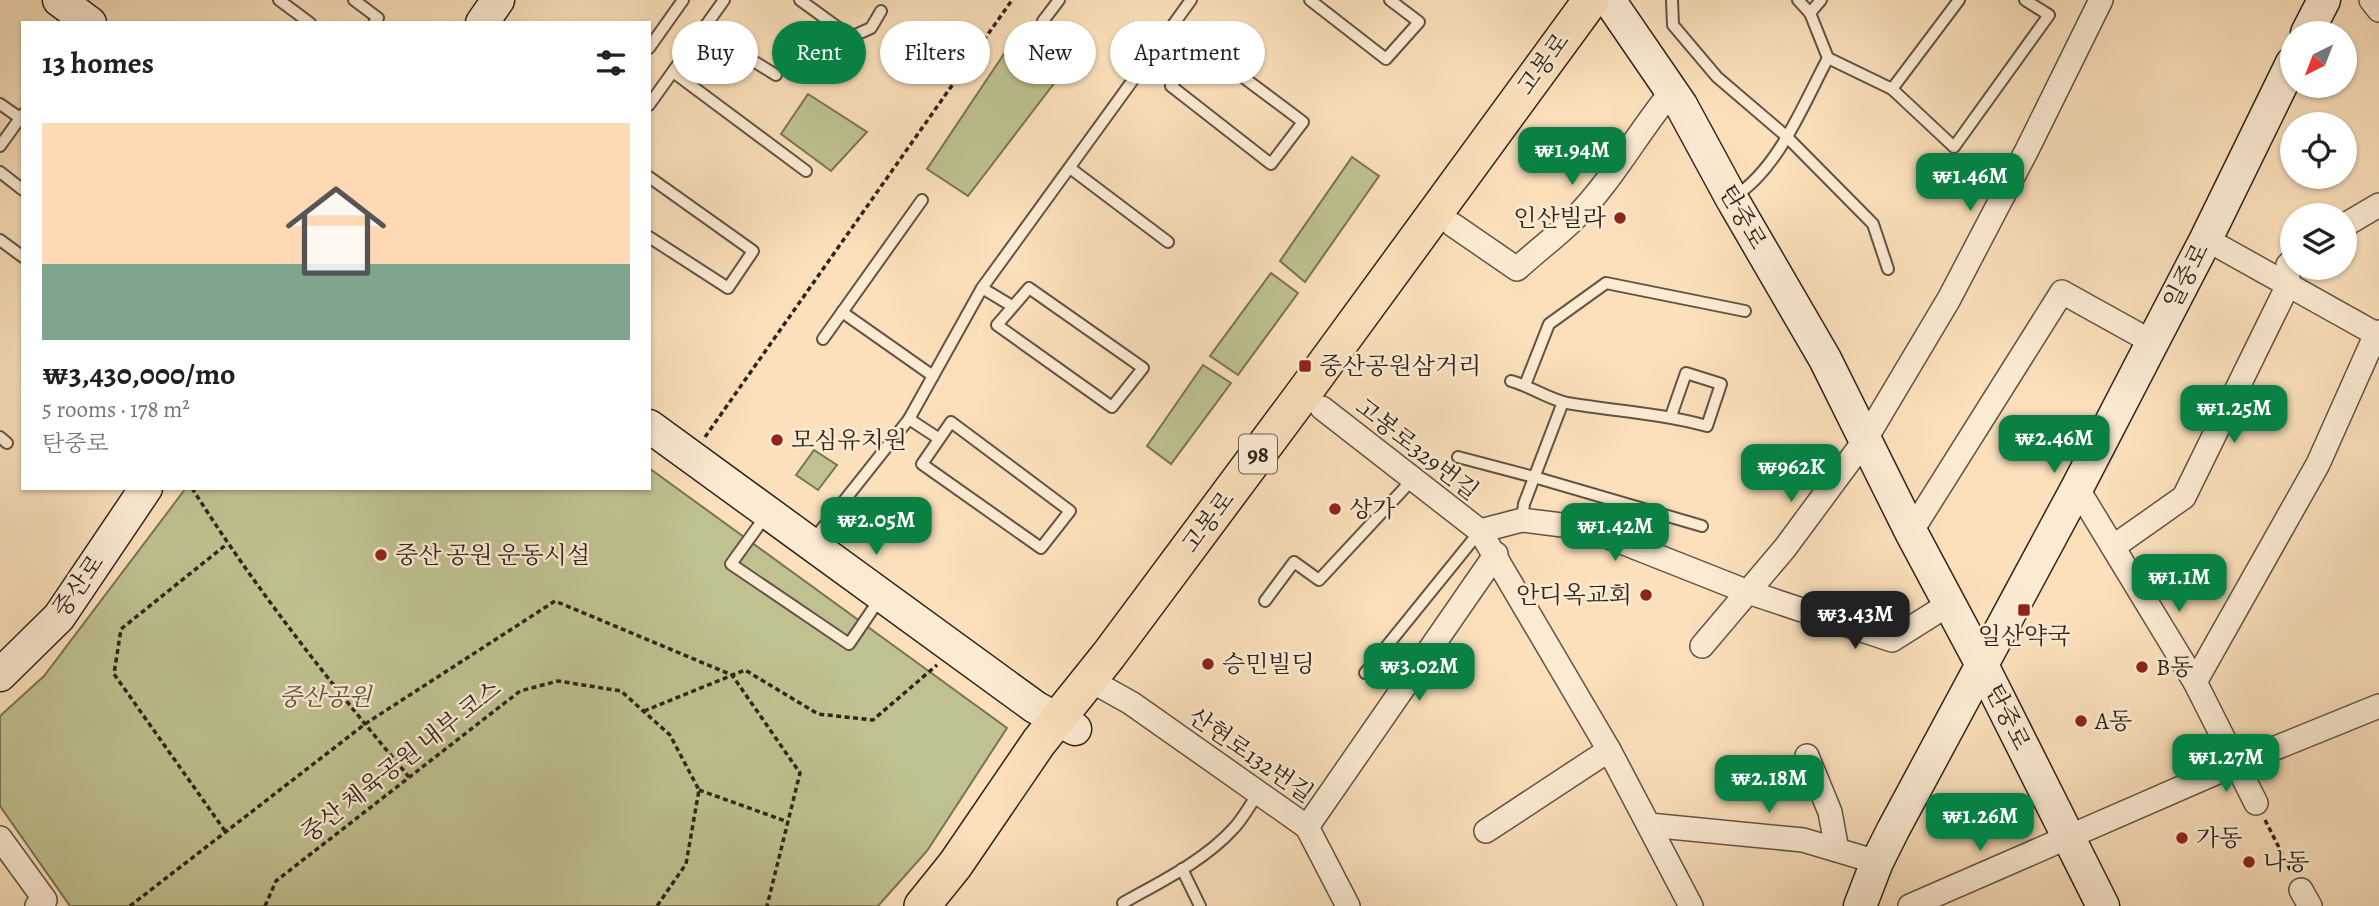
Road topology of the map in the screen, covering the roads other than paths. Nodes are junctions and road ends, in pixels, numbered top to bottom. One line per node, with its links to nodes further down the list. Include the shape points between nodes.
1 (279, 0): 25 (lane)
2 (354, 0): 26 (lane, via 378,18)
3 (498, 0): 27 (street)
4 (684, 0): 32 (lane)
5 (724, 0): 28 (lane)
6 (800, 0): 22 (lane, via 851,37 871,28)
7 (1059, 0): 29 (lane)
8 (1191, 0): 30 (lane)
9 (1310, 0): 10 (lane, via 1386,59 1419,22)
10 (1390, 0)
11 (1672, 0): 45 (lane, via 1674,25 1717,78)
12 (1798, 0): 23 (lane)
13 (1821, 0): 23 (lane)
14 (1959, 0): 39 (lane)
15 (2025, 0): 39 (lane, via 2049,15 1954,147)
16 (2101, 0): 81 (street, via 1949,299)
17 (2324, 0): 31 (street)
18 (2371, 0): 21 (street)
19 (63, 1): 24 (street)
20 (1608, 1): 40 (street, 탄중로); 56 (main road, 고봉로 / 98); 104 (main road, 고봉로 / 98, via 1303,394)
21 (2379, 10)
22 (881, 11)
23 (1810, 13): 33 (lane)
24 (88, 21)
25 (307, 21)
26 (376, 21)
27 (483, 21)
28 (709, 21)
29 (1043, 21)
30 (1176, 21)
31 (2313, 21)
32 (651, 45)
33 (1828, 58): 39 (lane); 45 (lane)
34 (1185, 64): 34 (lane, via 1200,45 1303,122 1272,164 1171,86)
35 (672, 73): 41 (lane)
36 (689, 84): 48 (lane)
37 (1130, 84): 47 (lane)
38 (2280, 88): 58 (street, 일중로)
39 (1892, 89)
40 (1672, 91): 52 (street, 탄중로); 56 (street, via 1574,219 1517,269)
41 (651, 102)
42 (0, 104): 43 (lane)
43 (21, 117)
44 (21, 119): 46 (lane)
45 (1786, 136): 52 (lane, via 1770,165); 62 (lane, via 1873,224)
46 (0, 146)
47 (1070, 168): 60 (lane); 65 (lane)
48 (806, 171)
49 (0, 172): 51 (lane)
50 (651, 178): 57 (lane, via 753,251 728,288)
51 (21, 188)
52 (1732, 199): 81 (street, 탄중로, via 1825,359)
53 (922, 200): 68 (lane)
54 (2379, 205): 55 (street)
55 (2357, 218)
56 (1453, 225): 76 (main road, 고봉로 / 98)
57 (651, 237)
58 (2206, 239): 64 (street); 71 (street, 일중로)
59 (0, 240): 61 (lane)
60 (1168, 242)
61 (21, 256)
62 (1888, 269)
63 (2288, 280): 64 (street)
64 (2288, 285): 69 (street); 93 (street, via 2184,497)
65 (982, 288): 66 (lane); 72 (lane)
66 (1012, 306): 66 (lane, via 1029,288 1143,368 1112,407 997,325)
67 (1745, 311): 74 (lane, via 1606,283 1549,324)
68 (842, 312): 70 (lane); 72 (lane)
69 (2378, 335): 103 (street, via 2318,464)
70 (823, 339)
71 (2152, 342): 85 (street, 일중로); 91 (street, via 2062,292)
72 (933, 376): 78 (lane)
73 (1511, 381): 74 (lane)
74 (1525, 385): 75 (lane)
75 (1563, 402): 77 (lane); 83 (lane)
76 (1322, 408): 84 (street, 고봉로329번길); 104 (main road, 고봉로 / 98)
77 (1671, 416): 77 (lane, via 1707,425 1721,384 1686,373)
78 (909, 419): 80 (lane); 92 (lane)
79 (651, 427): 87 (street)
80 (938, 438): 80 (lane, via 951,422 1070,511 1041,548 922,464)
81 (1865, 440): 91 (street, 탄중로); 95 (street)
82 (1458, 457): 83 (lane)
83 (1534, 477): 88 (lane); 89 (lane)
84 (1413, 479): 90 (street, 고봉로329번길); 97 (lane, via 1319,580 1294,562)
85 (2077, 488): 93 (street); 100 (street, 일중로)
86 (145, 490): 102 (street, 중산로, via 59,617)
87 (769, 512): 92 (street); 96 (lane, via 731,564 849,644)
88 (1522, 520): 90 (street, 고봉로329번길); 95 (street, 고봉로329번길, via 1586,528)
89 (1702, 526)
90 (1480, 531): 94 (street, 고봉로329번길); 101 (lane)
91 (1911, 531): 98 (street, 탄중로)
92 (811, 542): 96 (street)
93 (2113, 547): 103 (street)
94 (1496, 554): 107 (street, 고봉로329번길); 113 (street)
95 (1748, 592): 98 (street, via 1892,640); 99 (street)
96 (882, 595): 106 (street, via 1035,707)
97 (1265, 601)
98 (1949, 604): 100 (street, 탄중로)
99 (1702, 646)
100 (1982, 665): 116 (street, 탄중로); 118 (street, 일중로)
101 (1365, 674)
102 (0, 675)
103 (2195, 682): 109 (street)
104 (1096, 683): 106 (main road, 고봉로 / 98); 110 (street, 산현로132번길)
105 (2379, 706): 109 (street)
106 (1066, 724): 123 (main road, 고봉로 / 98, via 1039,741); 124 (main road, 고봉로 / 98)
107 (1609, 750): 112 (street, 고봉로329번길); 114 (street)
108 (1807, 756): 117 (street, via 1830,812)
109 (2236, 764): 111 (street); 116 (street)
110 (1259, 793): 113 (street, 산현로132번길); 119 (lane, via 1234,829)
111 (2256, 803)
112 (1649, 825): 117 (street, via 1803,840); 127 (street, 고봉로329번길)
113 (1307, 827): 126 (street, 산현로132번길)
114 (1486, 831)
115 (0, 838): 120 (street)
116 (2067, 838): 128 (street); 129 (street, 탄중로)
117 (1837, 850): 118 (street)
118 (1877, 862): 122 (street, 일중로)
119 (1182, 869): 121 (lane); 125 (lane)
120 (41, 903)
121 (1123, 904)
122 (1863, 905)
123 (922, 906)
124 (950, 906)
125 (1200, 906)
126 (1348, 906)
127 (1691, 906)
128 (1910, 906)
129 (2103, 906)

